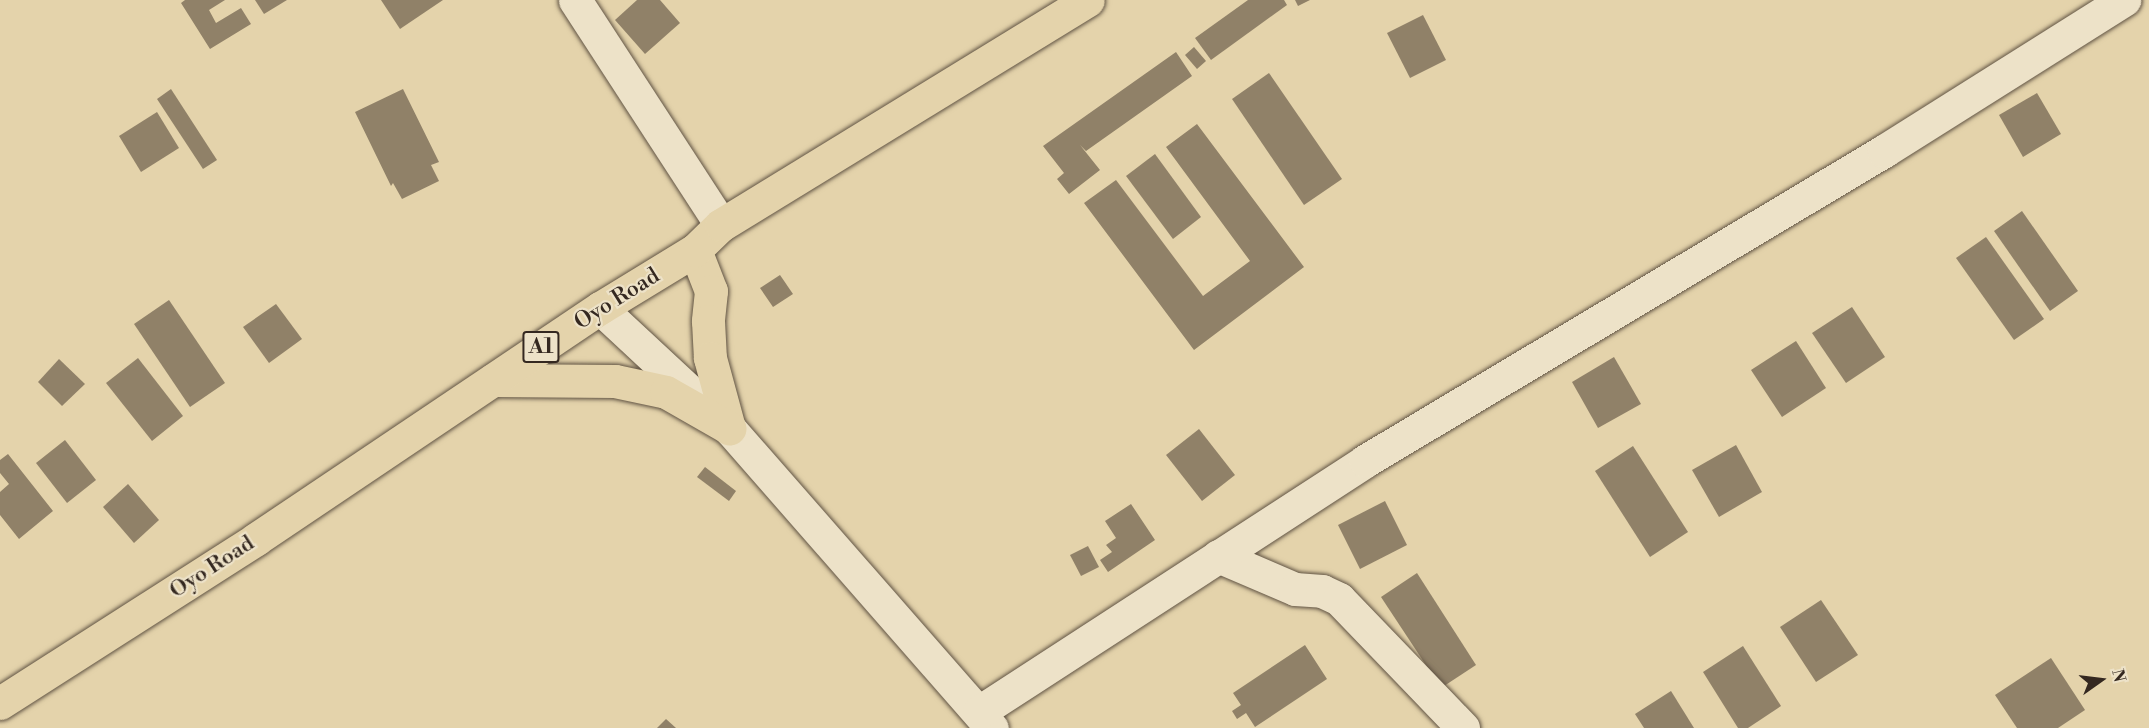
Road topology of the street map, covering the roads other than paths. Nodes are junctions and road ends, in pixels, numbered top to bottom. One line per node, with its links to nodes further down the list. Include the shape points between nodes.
1 (575, 0): 4 (street)
2 (1088, 0): 4 (highway, Oyo Road / A1)
3 (2124, 0): 9 (street, via 1884,151 1365,461)
4 (720, 225): 5 (highway, Oyo Road / A1)
5 (695, 250): 6 (highway, Oyo Road / A1); 8 (highway, via 711,291 710,358)
6 (600, 308): 7 (highway, Oyo Road / A1); 8 (street)
7 (493, 380): 8 (highway, via 615,381 666,392); 10 (highway, Oyo Road / A1, via 256,539)
8 (729, 428): 11 (street)
9 (1218, 556): 11 (street); 12 (street, via 1295,589 1322,591 1338,599)
10 (0, 703)
11 (985, 720)
12 (1463, 728)

